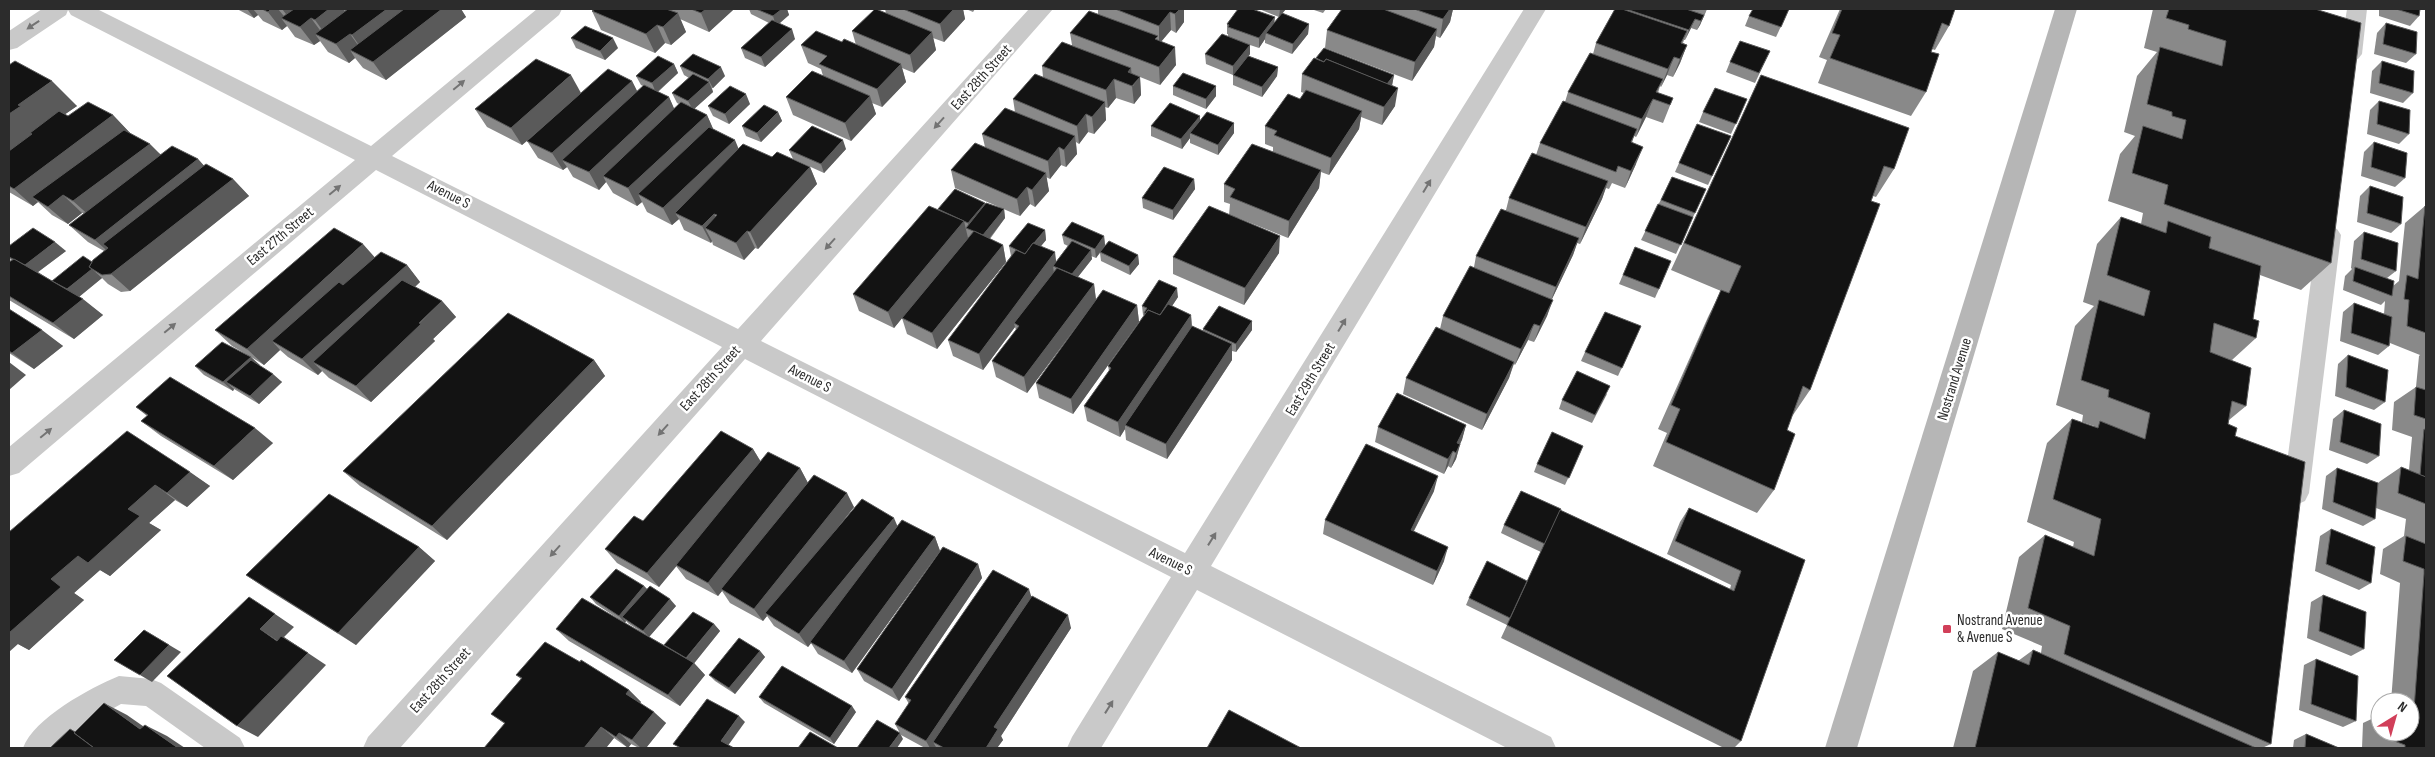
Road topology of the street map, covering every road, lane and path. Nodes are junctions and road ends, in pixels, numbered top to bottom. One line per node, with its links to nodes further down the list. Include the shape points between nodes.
1 (58, 9): 8 (street, one-way to 8)
2 (79, 9): 10 (street, Avenue S)
3 (551, 9): 10 (street, East 27th Street, one-way to 3)
4 (1042, 9): 12 (street, East 28th Street, one-way to 12)
5 (1535, 9): 15 (street, East 29th Street, one-way to 5)
6 (2066, 9): 21 (main road, Nostrand Avenue)
7 (2357, 9): 9 (lane)
8 (9, 42)
9 (2348, 78)
10 (374, 157): 12 (street, Avenue S); 13 (street, East 27th Street, one-way to 10)
11 (2331, 215): 14 (lane)
12 (741, 343): 15 (street, Avenue S); 18 (street, East 28th Street, one-way to 18)
13 (9, 464)
14 (2293, 520)
15 (1192, 572): 19 (street, East 29th Street, one-way to 15); 20 (street, Avenue S)
16 (38, 748): 17 (lane, via 75,714 119,690 151,693)
17 (230, 748)
18 (379, 748)
19 (1083, 748)
20 (1540, 748)
21 (1842, 748)

